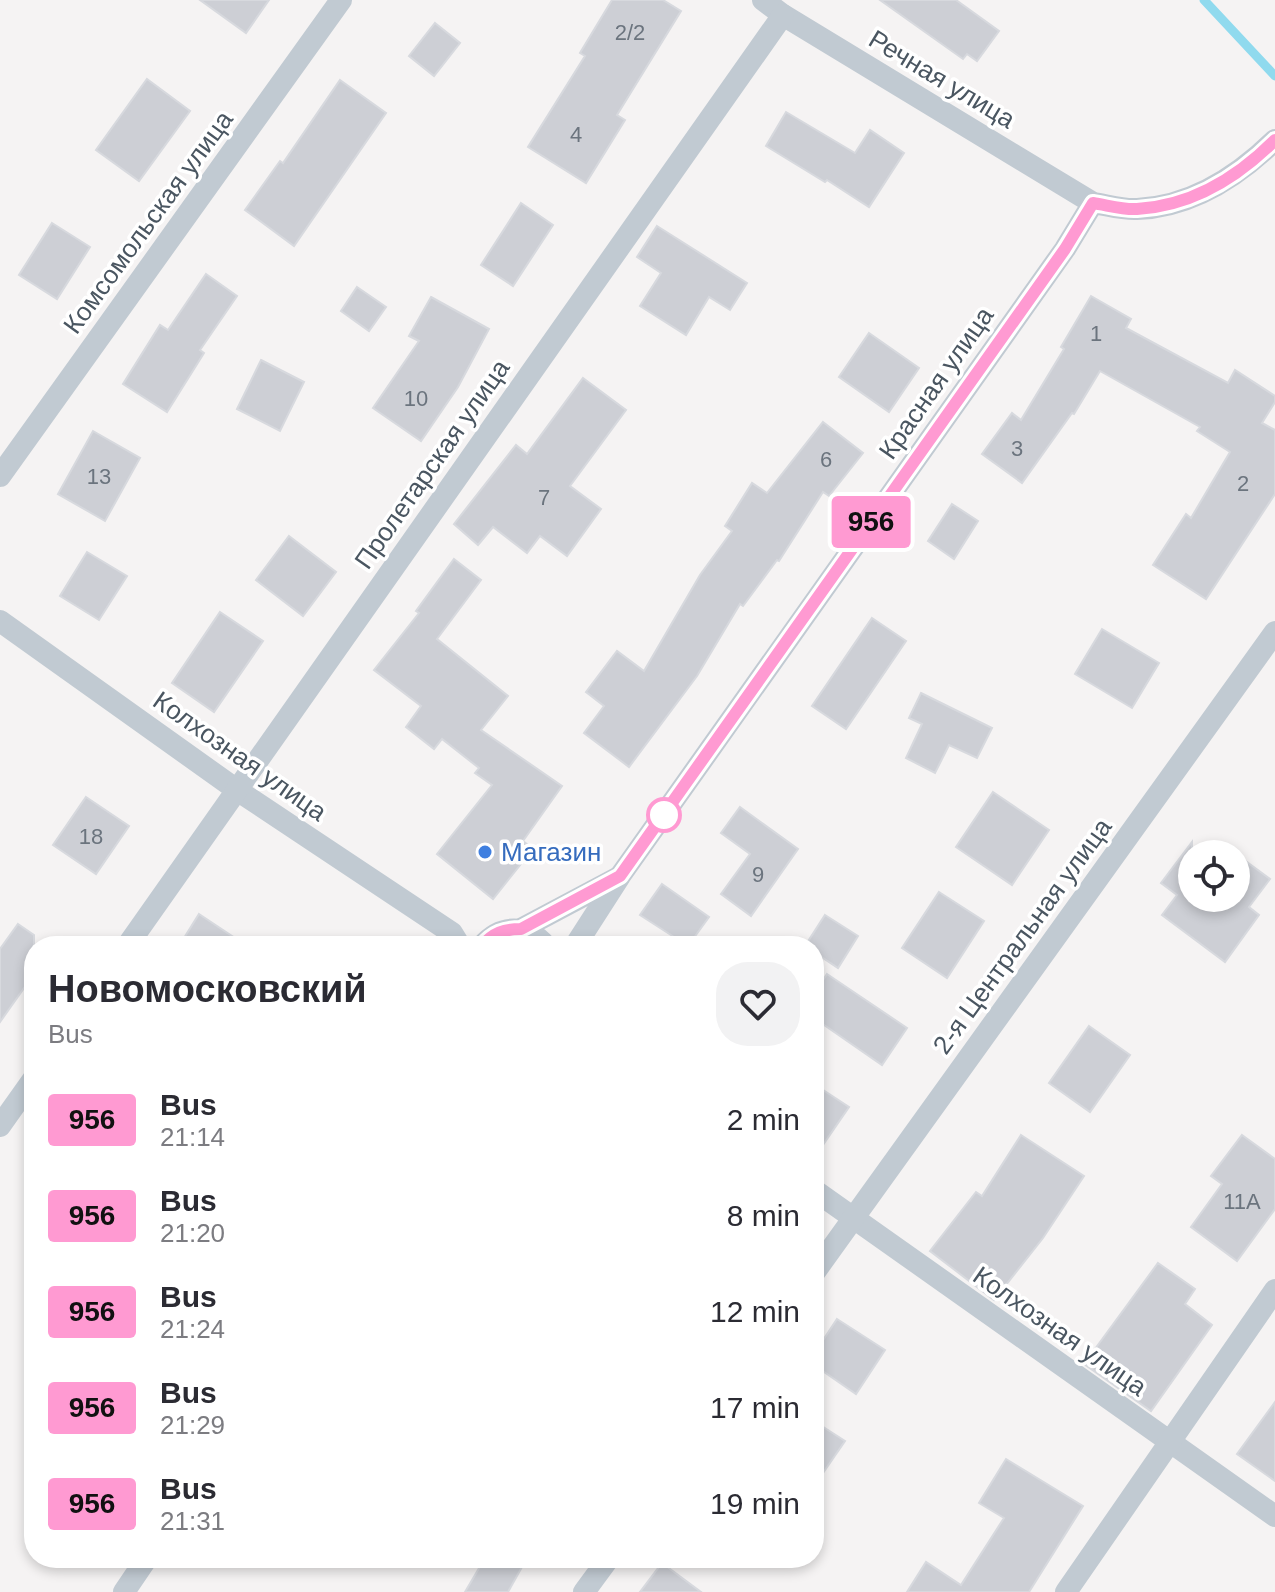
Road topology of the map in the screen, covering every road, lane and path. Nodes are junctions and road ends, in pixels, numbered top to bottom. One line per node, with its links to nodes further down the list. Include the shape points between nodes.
1 (341, 0): 6 (street, Комсомольская улица)
2 (763, 0): 3 (street, Речная улица)
3 (783, 15): 5 (street, Речная улица); 9 (street, Пролетарская улица)
4 (1275, 140): 5 (street, via 1252,163 1173,204 1135,209)
5 (1093, 203): 10 (street, Красная улица)
6 (0, 476)
7 (0, 621): 9 (street, Колхозная улица)
8 (1275, 632): 20 (street, 2-я Центральная улица)
9 (237, 790): 12 (street, Пролетарская улица); 13 (street, Колхозная улица)
10 (620, 876): 11 (street, Красная улица); 16 (street, Красная улица)
11 (521, 929): 14 (street, Красная улица); 15 (street)
12 (134, 936)
13 (450, 936)
14 (495, 936)
15 (536, 936)
16 (581, 936)
17 (24, 1092): 18 (street)
18 (0, 1126)
19 (824, 1197): 20 (street, Колхозная улица)
20 (853, 1219): 21 (street, 2-я Центральная улица); 23 (street, Колхозная улица)
21 (824, 1259)
22 (1275, 1290): 23 (street)
23 (1170, 1444): 24 (street, Колхозная улица); 29 (street)
24 (1275, 1516)
25 (140, 1568): 27 (street)
26 (602, 1568): 28 (street)
27 (124, 1592)
28 (584, 1592)
29 (1066, 1592)

